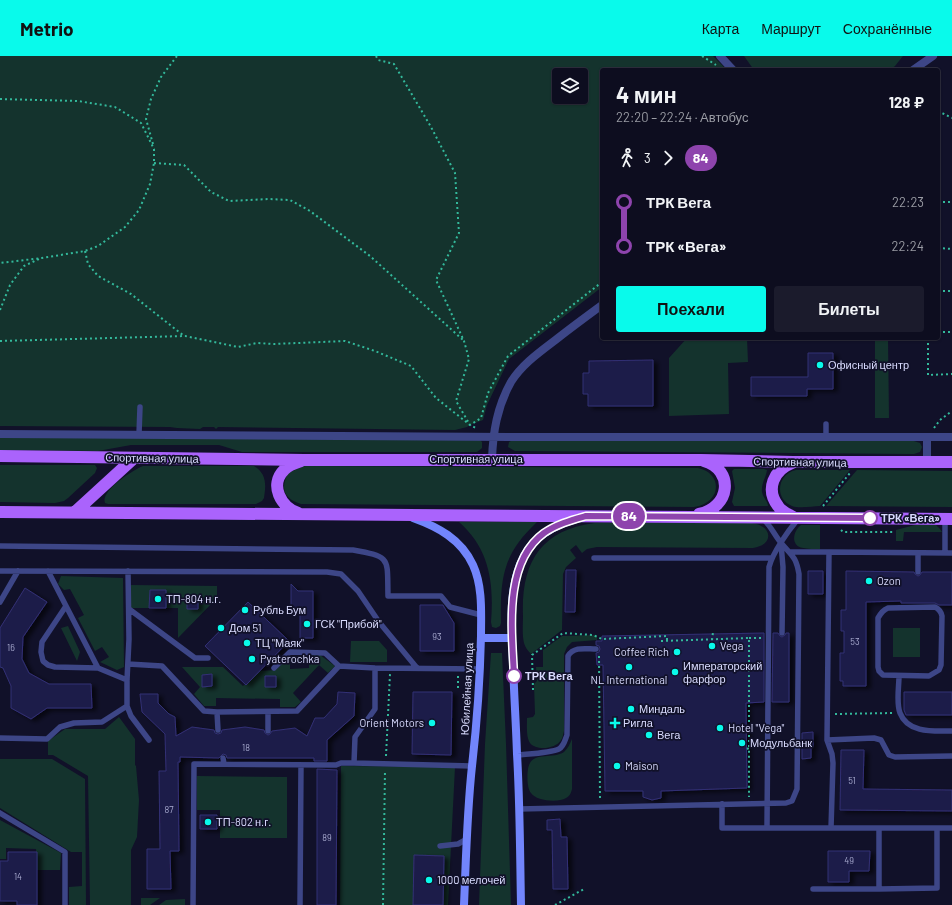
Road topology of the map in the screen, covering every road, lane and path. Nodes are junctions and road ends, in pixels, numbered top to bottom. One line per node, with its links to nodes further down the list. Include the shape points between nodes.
1 (177, 56): 14 (path, via 161,77 151,99 146,119)
2 (376, 56): 32 (path, via 378,60 394,64 455,173 459,233 436,280)
3 (702, 56): 7 (path)
4 (720, 56): 8 (street)
5 (922, 56): 9 (street)
6 (933, 56): 10 (street)
7 (717, 66)
8 (732, 68)
9 (916, 68)
10 (916, 68)
11 (0, 99): 14 (path, via 78,101 115,106 141,123)
12 (940, 112): 13 (path)
13 (952, 118)
14 (154, 149): 15 (path)
15 (154, 163): 20 (path, via 150,184 139,210 125,227 98,246); 32 (path, via 184,165 211,192 228,201 290,200 310,211 370,256)
16 (940, 202): 17 (path)
17 (952, 202)
18 (940, 248): 19 (path)
19 (952, 248)
20 (85, 251): 21 (path); 29 (path, via 88,264 98,276 131,294)
21 (42, 258): 22 (path); 26 (path, via 24,266 10,285)
22 (0, 263)
23 (940, 291): 24 (path)
24 (952, 291)
25 (600, 306): 40 (street, via 523,366 512,381 502,403)
26 (0, 310)
27 (940, 332): 28 (path)
28 (952, 332)
29 (185, 336): 30 (path); 37 (path, via 238,347 257,343 344,341 411,366 436,398)
30 (0, 340)
31 (928, 340): 33 (path, via 928,375)
32 (464, 341): 37 (path, via 468,359 456,401)
33 (952, 374)
34 (140, 408): 39 (lane)
35 (952, 411): 42 (path, via 940,420)
36 (826, 424): 41 (lane)
37 (470, 425): 40 (path)
38 (0, 434): 39 (street)
39 (139, 434): 40 (street)
40 (493, 436): 41 (street); 46 (street)
41 (826, 436): 42 (street)
42 (927, 436): 43 (street); 50 (street)
43 (952, 437)
44 (0, 456): 45 (main road, Спортивная улица)
45 (134, 458): 47 (main road, Спортивная улица); 55 (main road)
46 (492, 459): 47 (main road, Спортивная улица); 48 (main road, Спортивная улица)
47 (304, 460): 56 (main road, via 283,470 278,487 282,503 290,510)
48 (701, 460): 49 (main road, Спортивная улица); 59 (main road, via 710,462 718,468 723,476 725,492 717,507)
49 (793, 462): 50 (main road, Спортивная улица); 61 (main road, via 777,472 772,490 778,507)
50 (927, 462): 51 (main road, Спортивная улица)
51 (952, 462)
52 (854, 469): 53 (path)
53 (823, 506)
54 (0, 512): 55 (main road)
55 (75, 512): 56 (main road)
56 (301, 514): 57 (main road)
57 (403, 514): 58 (main road); 80 (main road, Юбилейная улица, via 448,534 460,545 474,566 478,578)
58 (586, 516): 59 (main road); 86 (main road, via 560,524 544,533 524,556 517,573 514,592)
59 (688, 516): 60 (main road)
60 (761, 517): 61 (main road); 63 (lane, via 771,526)
61 (796, 518): 62 (main road); 63 (lane)
62 (949, 519): 68 (lane)
63 (781, 544): 65 (lane); 71 (lane); 83 (lane)
64 (0, 546): 80 (lane, via 353,550 383,558 387,564 388,596 441,596 450,606)
65 (790, 552): 66 (lane); 129 (lane, via 800,574 797,789 792,801 786,804)
66 (829, 552): 67 (lane); 112 (lane)
67 (918, 553): 68 (lane); 76 (lane)
68 (945, 553): 69 (lane)
69 (952, 553)
70 (594, 558): 71 (lane)
71 (772, 558): 129 (lane, via 769,567)
72 (0, 571): 73 (lane)
73 (18, 571): 74 (lane); 77 (lane)
74 (48, 571): 75 (lane); 78 (lane)
75 (128, 571): 79 (lane); 101 (lane, via 341,574 358,591 379,622)
76 (918, 572)
77 (0, 602)
78 (66, 606): 97 (lane); 97 (lane, via 42,642 43,661 55,667)
79 (129, 609): 94 (lane, via 195,658); 95 (lane)
80 (481, 615): 85 (main road, Юбилейная улица)
81 (712, 632): 88 (path)
82 (667, 633): 84 (path)
83 (782, 633)
84 (667, 636): 87 (path); 90 (path)
85 (481, 638): 86 (main road); 102 (main road, Юбилейная улица)
86 (512, 638): 119 (main road)
87 (608, 638): 91 (path); 107 (path, via 562,633 532,656)
88 (712, 640): 90 (path); 127 (path, via 749,638)
89 (661, 641): 90 (path)
90 (667, 641)
91 (604, 643)
92 (596, 649): 119 (lane, via 577,649 568,656 567,736 564,744 559,749)
93 (599, 655): 130 (path)
94 (208, 658)
95 (128, 664): 105 (lane); 109 (lane, via 162,666 204,711)
96 (340, 666): 98 (lane, via 325,653 290,652); 99 (lane); 110 (lane, via 297,711)
97 (98, 668): 105 (lane)
98 (274, 668)
99 (375, 668): 100 (lane); 122 (lane, via 375,709 355,737)
100 (390, 668): 101 (lane); 124 (path)
101 (417, 668): 102 (lane)
102 (480, 669): 126 (main road, Юбилейная улица)
103 (458, 672): 106 (path)
104 (899, 676): 104 (lane, via 883,675 879,671 878,618 888,608 935,607 942,612 939,670 929,676); 111 (lane)
105 (127, 680): 108 (lane)
106 (458, 690)
107 (533, 690)
108 (127, 706): 116 (lane, via 102,722 60,727 47,739); 117 (lane, via 131,716)
109 (217, 712): 110 (lane); 113 (lane)
110 (268, 712): 114 (lane)
111 (900, 713): 112 (path); 115 (lane, via 904,720 915,728)
112 (827, 714): 118 (lane)
113 (218, 730)
114 (268, 731)
115 (952, 732)
116 (0, 738)
117 (149, 740)
118 (827, 740): 120 (lane, via 874,738 881,740 889,754 895,757); 134 (lane, via 833,763)
119 (518, 755): 131 (main road)
120 (952, 756)
121 (274, 758): 123 (lane)
122 (354, 763): 124 (lane); 125 (lane)
123 (273, 764): 125 (lane); 144 (lane, via 223,761 194,764)
124 (386, 764): 126 (lane); 146 (path)
125 (301, 765): 145 (lane)
126 (472, 766): 138 (main road, Юбилейная улица)
127 (749, 788)
128 (722, 804): 129 (lane); 130 (lane); 133 (lane, via 722,828)
129 (767, 804): 133 (lane)
130 (600, 807): 131 (lane)
131 (519, 809): 148 (main road)
132 (0, 813): 143 (lane, via 65,852)
133 (768, 828): 134 (lane)
134 (832, 828): 135 (lane)
135 (879, 828): 137 (lane); 142 (lane)
136 (952, 828): 137 (lane)
137 (937, 829): 142 (lane, via 937,888)
138 (467, 839): 139 (lane, via 458,844); 147 (main road, Юбилейная улица)
139 (440, 846)
140 (584, 889): 149 (path)
141 (813, 889): 142 (lane)
142 (879, 889)
143 (65, 905)
144 (193, 905)
145 (300, 905)
146 (383, 905)
147 (464, 905)
148 (521, 905)
149 (555, 905)

